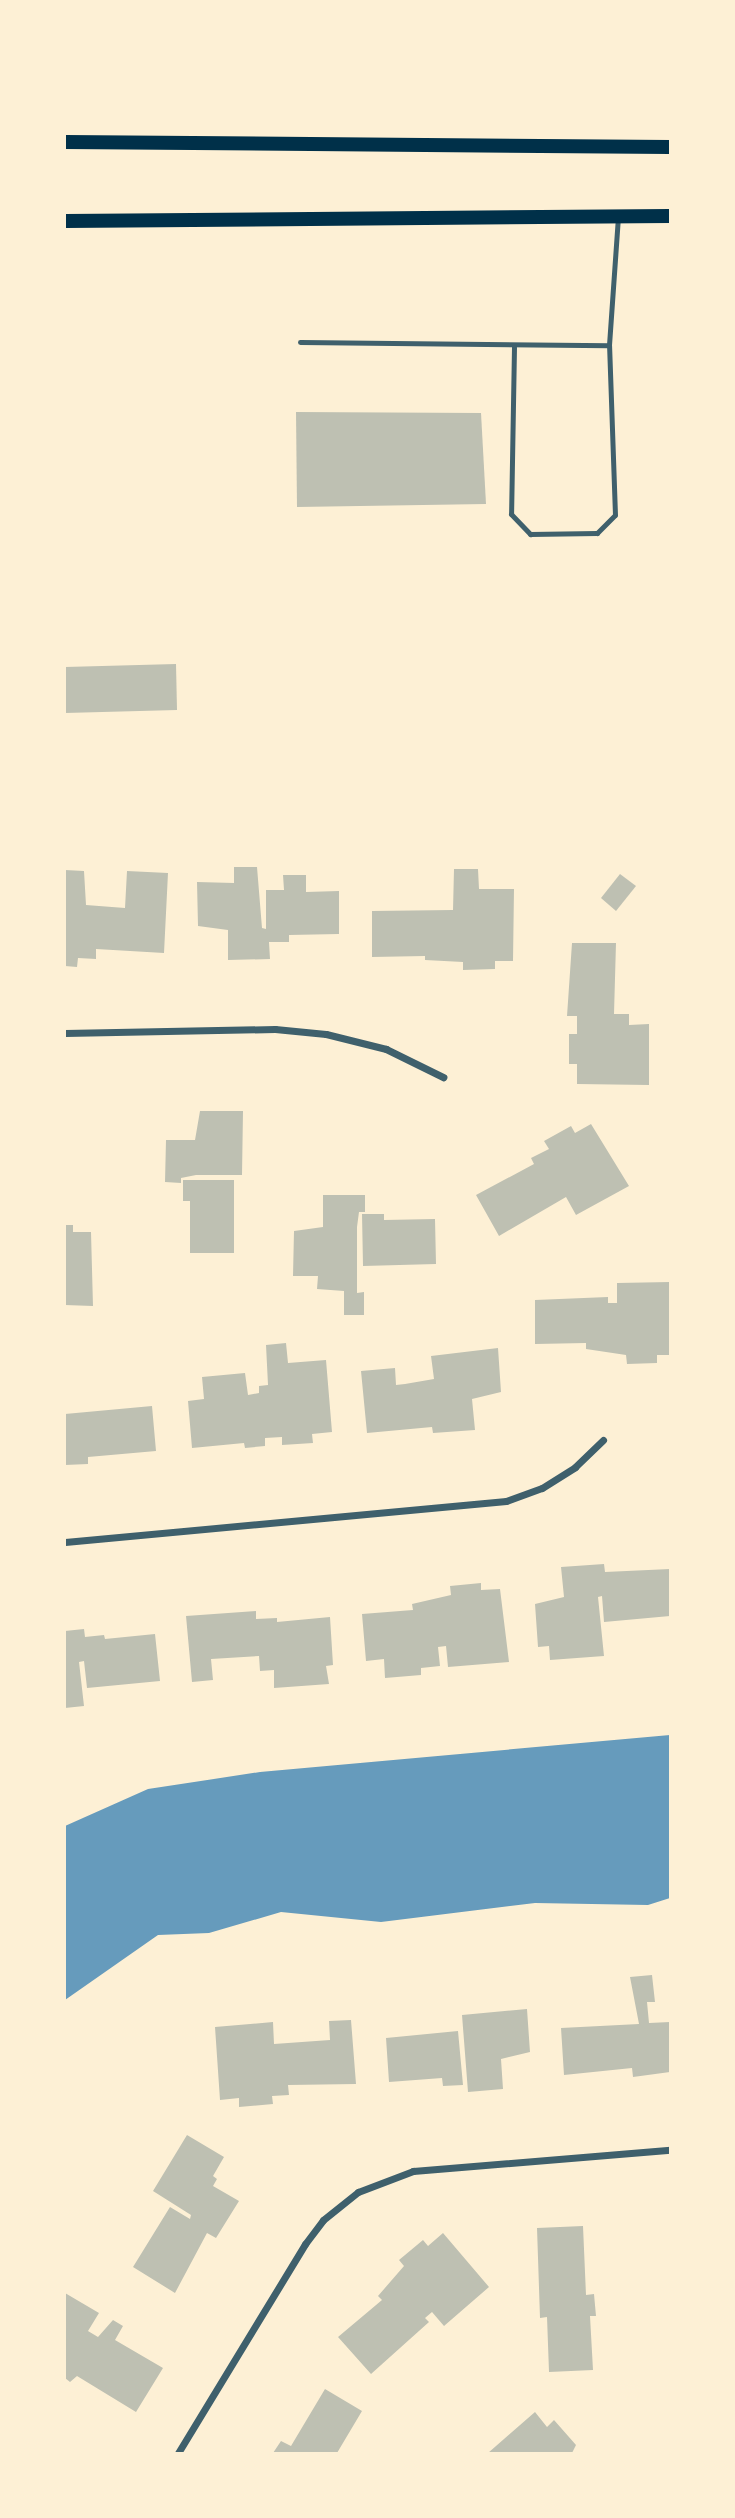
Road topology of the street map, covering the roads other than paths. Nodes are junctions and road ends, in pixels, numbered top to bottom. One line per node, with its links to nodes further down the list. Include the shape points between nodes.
1 (65, 142): 2 (main road)
2 (670, 147)
3 (670, 216): 4 (main road)
4 (618, 217): 5 (main road); 7 (lane)
5 (65, 221)
6 (300, 342): 8 (lane)
7 (609, 345): 8 (lane); 8 (lane, via 615,516 597,533 530,534 511,514)
8 (514, 347)
9 (65, 1033): 10 (street, via 275,1029 326,1034 386,1049)
10 (443, 1077)
11 (603, 1440): 12 (street, via 575,1468 542,1488 506,1500)
12 (65, 1542)
13 (670, 2150): 14 (street, via 414,2171 358,2192 323,2220 305,2244)
14 (178, 2453)

